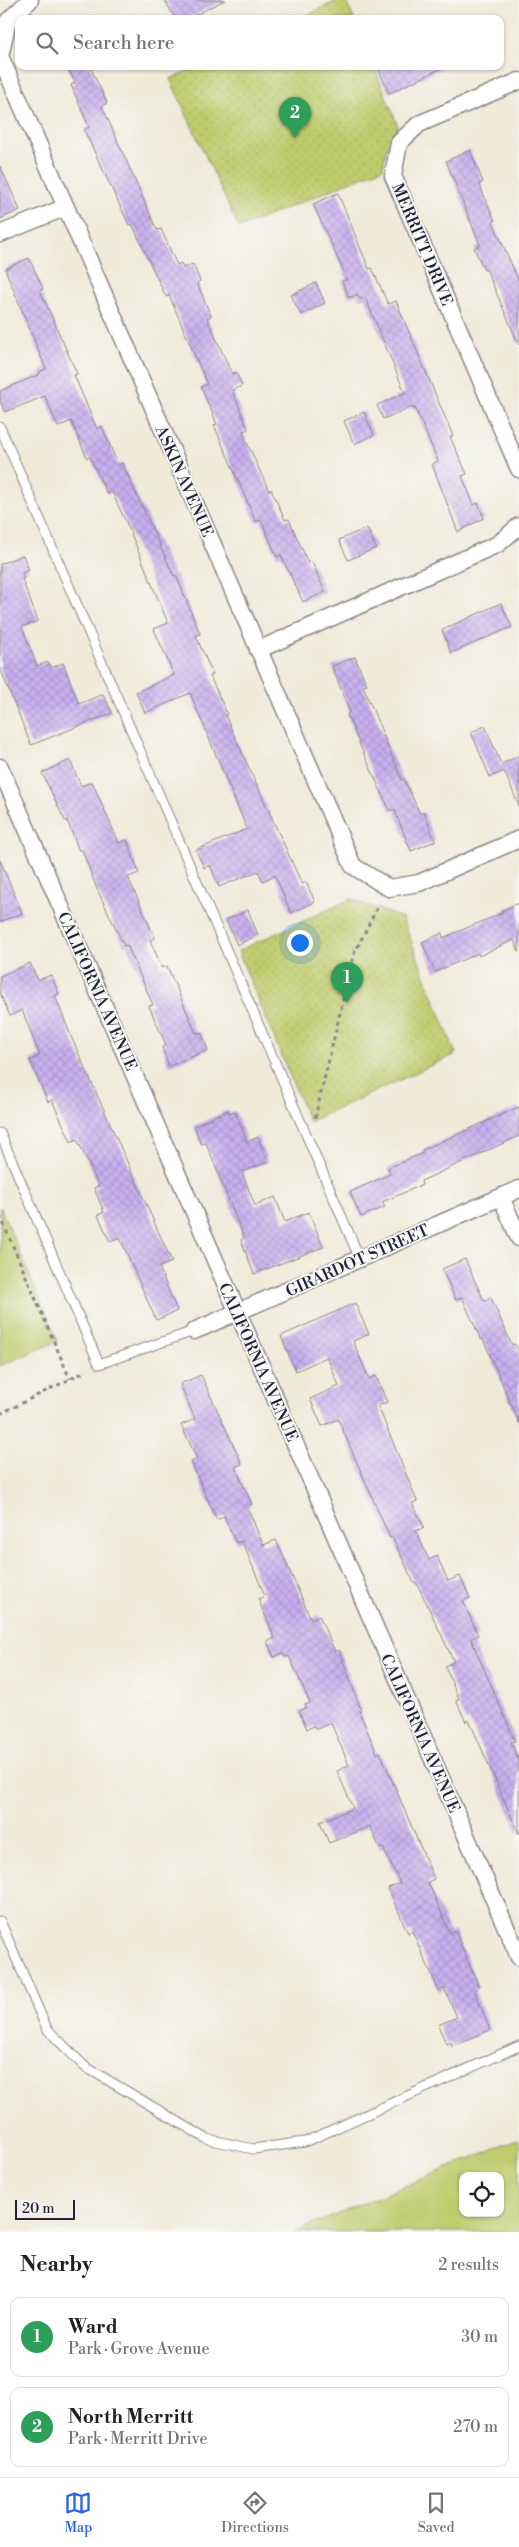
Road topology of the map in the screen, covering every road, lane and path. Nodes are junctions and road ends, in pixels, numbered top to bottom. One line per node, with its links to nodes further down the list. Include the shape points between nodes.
1 (30, 0): 2 (street, ASKIN AVENUE, via 8,21)
2 (0, 56): 4 (street, ASKIN AVENUE)
3 (519, 81): 7 (street, MERRITT DRIVE, via 419,124 399,143 393,176)
4 (66, 207): 5 (street); 9 (street, ASKIN AVENUE)
5 (0, 234)
6 (0, 426): 14 (lane)
7 (519, 469)
8 (519, 526): 9 (street, via 498,544)
9 (258, 650): 11 (street, ASKIN AVENUE, via 352,866 389,888 418,883)
10 (0, 767): 20 (street, CALIFORNIA AVENUE)
11 (519, 839)
12 (379, 904): 14 (path, via 354,954)
13 (0, 1133): 22 (lane)
14 (309, 1140): 19 (lane)
15 (519, 1189): 16 (street, GIRARDOT STREET)
16 (501, 1197): 18 (street); 19 (street, GIRARDOT STREET)
17 (0, 1216): 23 (path)
18 (519, 1238)
19 (360, 1259): 20 (street, GIRARDOT STREET)
20 (238, 1312): 21 (street, GIRARDOT STREET); 26 (street, CALIFORNIA AVENUE)
21 (194, 1332): 22 (lane)
22 (99, 1364): 23 (path)
23 (70, 1379): 24 (path)
24 (0, 1414)
25 (0, 1921): 27 (lane, via 47,2029 84,2066 207,2139 252,2150 305,2142)
26 (519, 1957)
27 (519, 2046)

